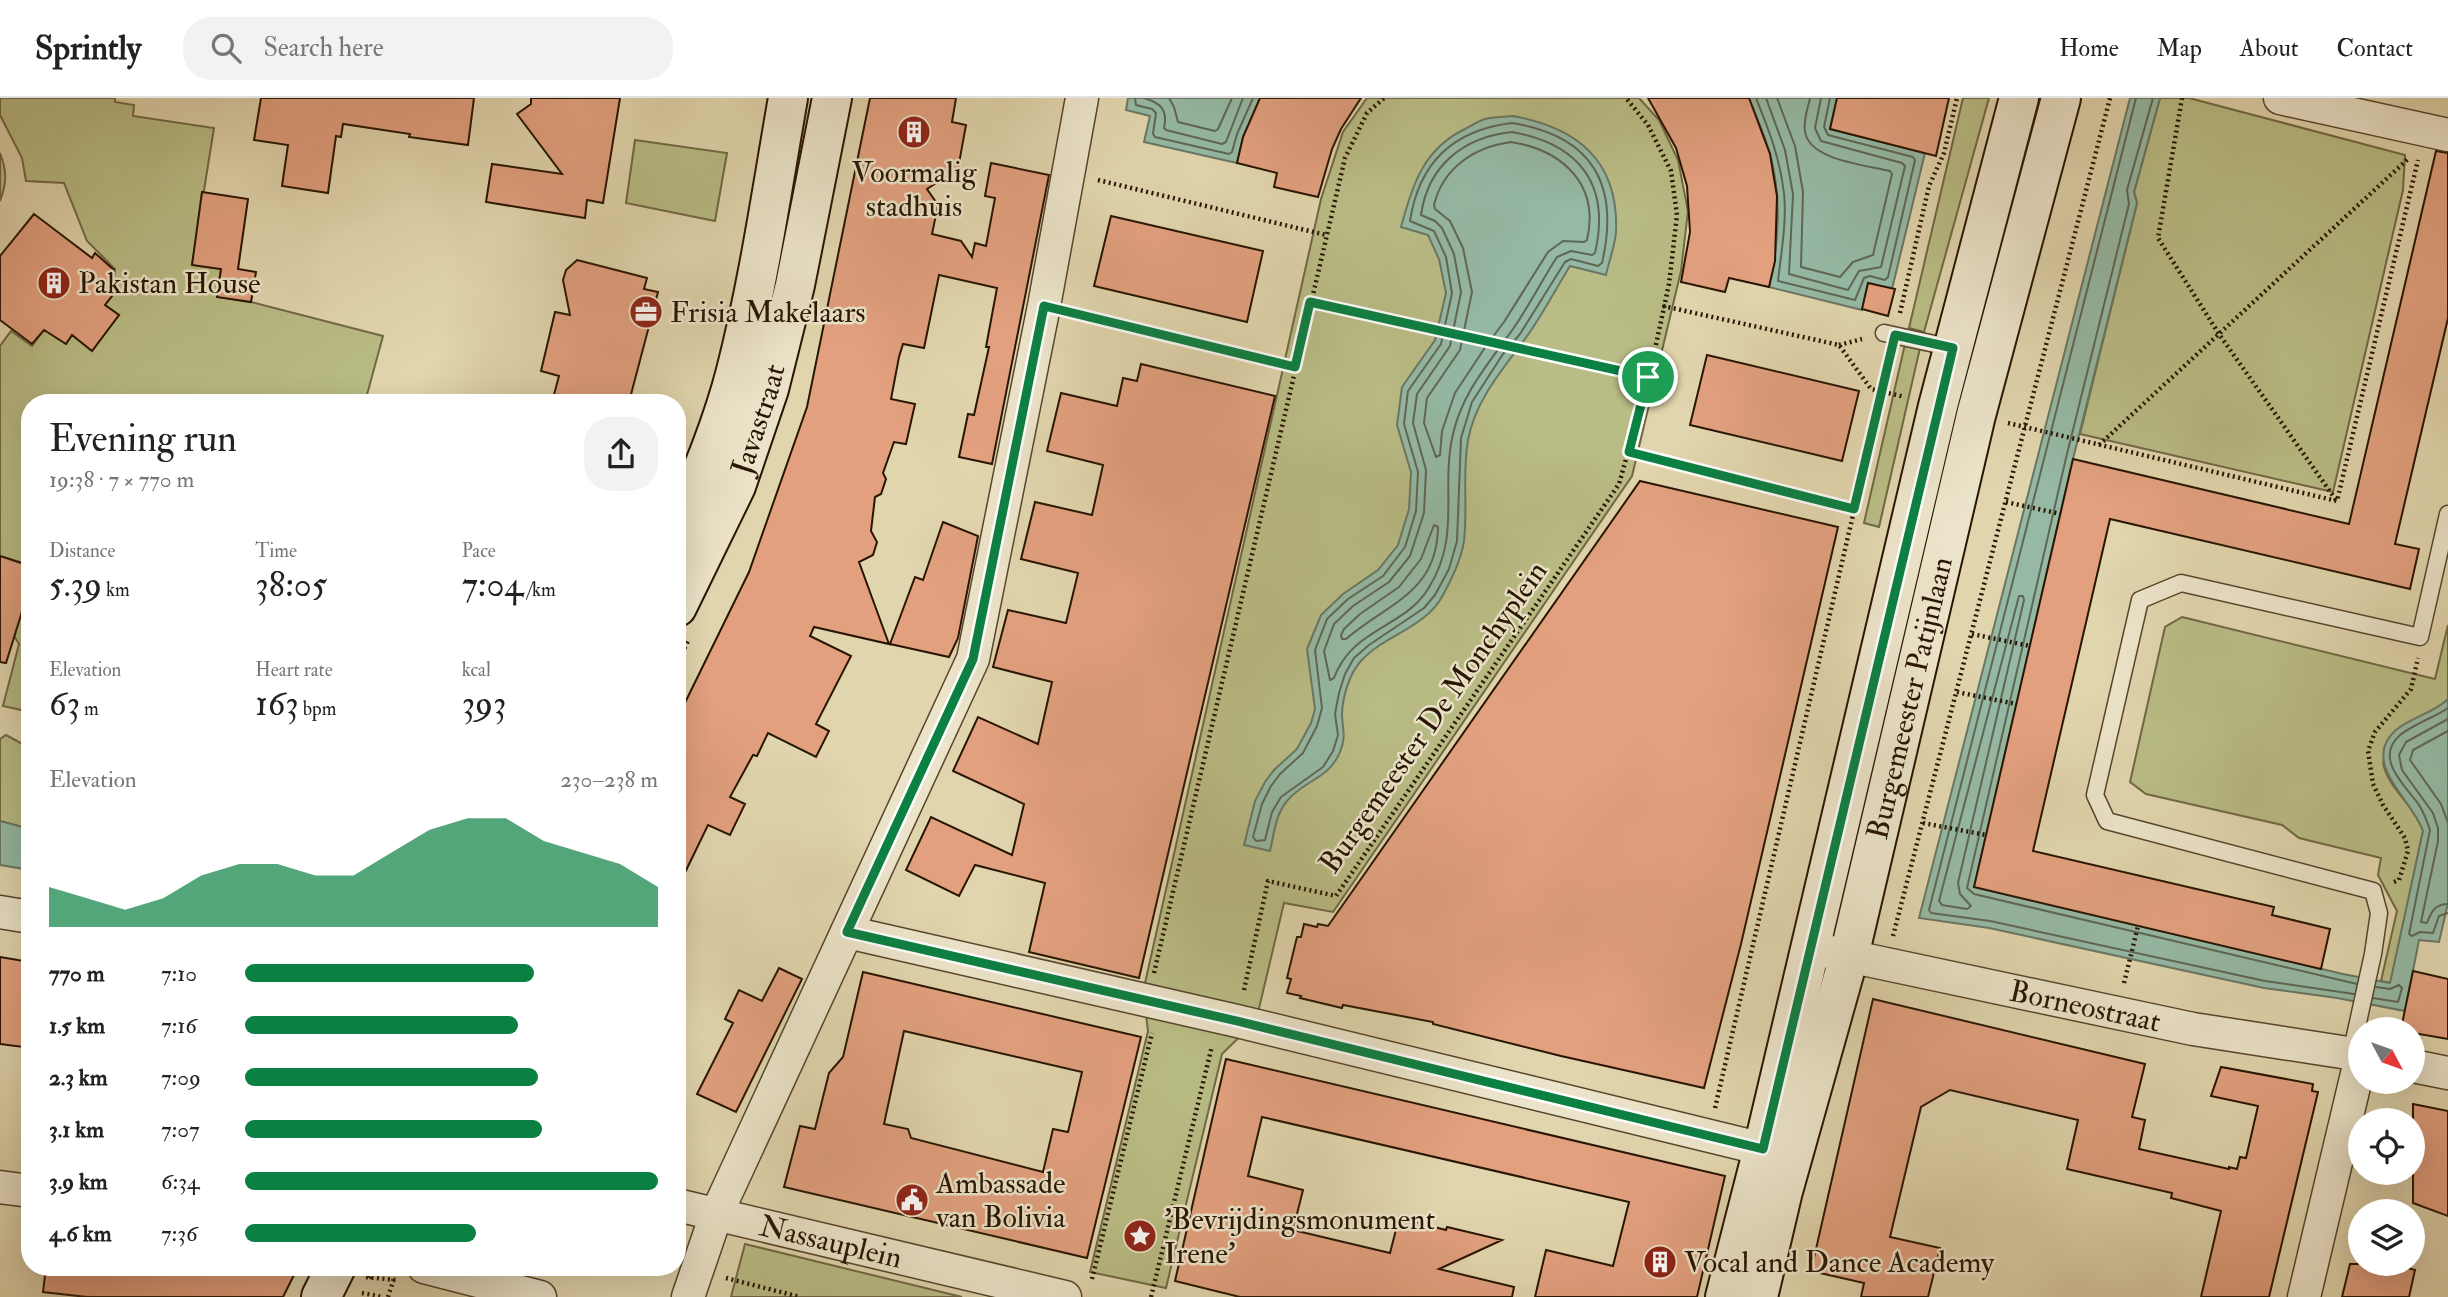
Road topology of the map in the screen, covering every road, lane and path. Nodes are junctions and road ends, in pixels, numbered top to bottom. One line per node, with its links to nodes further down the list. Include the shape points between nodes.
1 (788, 98): 30 (main road, Javastraat, via 735,372)
2 (832, 98): 33 (main road, Javastraat, via 795,285 769,388 736,486)
3 (1082, 98): 13 (street)
4 (1384, 98): 14 (path, via 1367,113 1345,158)
5 (1626, 98): 17 (path, Burgemeester De Monchyplein, via 1648,125 1671,172 1677,215)
6 (1957, 98): 18 (path)
7 (2019, 98): 20 (main road, Burgemeester Patijnlaan)
8 (2061, 98): 47 (main road, Burgemeester Patijnlaan, via 1976,415)
9 (2110, 98): 28 (path, Burgemeester Patijnlaan)
10 (2182, 98): 19 (path, via 2158,237)
11 (2280, 98): 12 (street)
12 (2431, 138): 19 (path); 27 (path)
13 (1067, 173): 14 (path); 16 (street)
14 (1326, 235): 15 (path)
15 (1310, 302): 21 (path); 22 (path)
16 (1044, 306): 21 (path); 45 (street, via 973,659)
17 (1664, 306): 22 (path, Burgemeester De Monchyplein); 23 (path, via 1839,345)
18 (1889, 334): 20 (lane); 29 (path)
19 (2219, 334): 25 (path); 27 (path)
20 (1953, 348): 46 (main road, Burgemeester Patijnlaan)
21 (1295, 367): 50 (path)
22 (1648, 377): 26 (path, Burgemeester De Monchyplein)
23 (1871, 389)
24 (2028, 428): 25 (path)
25 (2098, 445): 27 (path)
26 (1629, 452): 29 (path); 52 (path, Burgemeester De Monchyplein, via 1619,484 1336,896 1268,881)
27 (2337, 501)
28 (2008, 502): 31 (path); 34 (path, Burgemeester Patijnlaan)
29 (1854, 509): 57 (path)
30 (686, 510)
31 (2061, 514)
32 (2448, 514): 35 (lane)
33 (686, 589)
34 (1975, 634): 36 (path); 37 (path, Burgemeester Patijnlaan)
35 (2420, 636): 41 (path, via 2412,689 2375,732 2368,751 2373,784 2408,851 2399,880); 41 (lane, via 2182,583 2140,600 2095,794 2107,821)
36 (2030, 646)
37 (1956, 692): 38 (path); 39 (path, Burgemeester Patijnlaan)
38 (2016, 704)
39 (1923, 823): 40 (path); 49 (path, Burgemeester Patijnlaan)
40 (1986, 835)
41 (2374, 891): 51 (lane, via 2379,913)
42 (0, 912): 43 (street)
43 (21, 916)
44 (2138, 926): 48 (path)
45 (847, 932): 50 (street); 63 (street)
46 (1810, 947): 47 (street, Borneostraat); 58 (main road, Burgemeester Patijnlaan)
47 (1849, 956): 49 (street, Borneostraat); 76 (main road, Burgemeester Patijnlaan)
48 (2130, 959)
49 (1886, 964): 53 (street, Borneostraat, via 2193,1030)
50 (1153, 1002): 52 (street); 70 (path)
51 (2359, 1017)
52 (1228, 1019): 57 (street); 74 (path, Burgemeester De Monchyplein)
53 (2348, 1053)
54 (2426, 1069): 55 (street)
55 (2448, 1073)
56 (2349, 1094): 77 (street)
57 (1709, 1136): 58 (street)
58 (1763, 1149): 75 (main road, Burgemeester Patijnlaan)
59 (0, 1187): 60 (street)
60 (21, 1190)
61 (686, 1197): 63 (street, Nassauplein)
62 (686, 1207): 63 (street, Nassauplein)
63 (716, 1215): 69 (street); 70 (street, Nassauplein)
64 (394, 1276): 68 (path)
65 (425, 1276): 68 (path, via 419,1282)
66 (458, 1276): 72 (street)
67 (331, 1278): 68 (path)
68 (393, 1279): 71 (path)
69 (692, 1284): 73 (path)
70 (1078, 1290)
71 (388, 1297)
72 (540, 1297)
73 (800, 1297)
74 (1151, 1297)
75 (1725, 1297)
76 (1758, 1297)
77 (2304, 1297)

